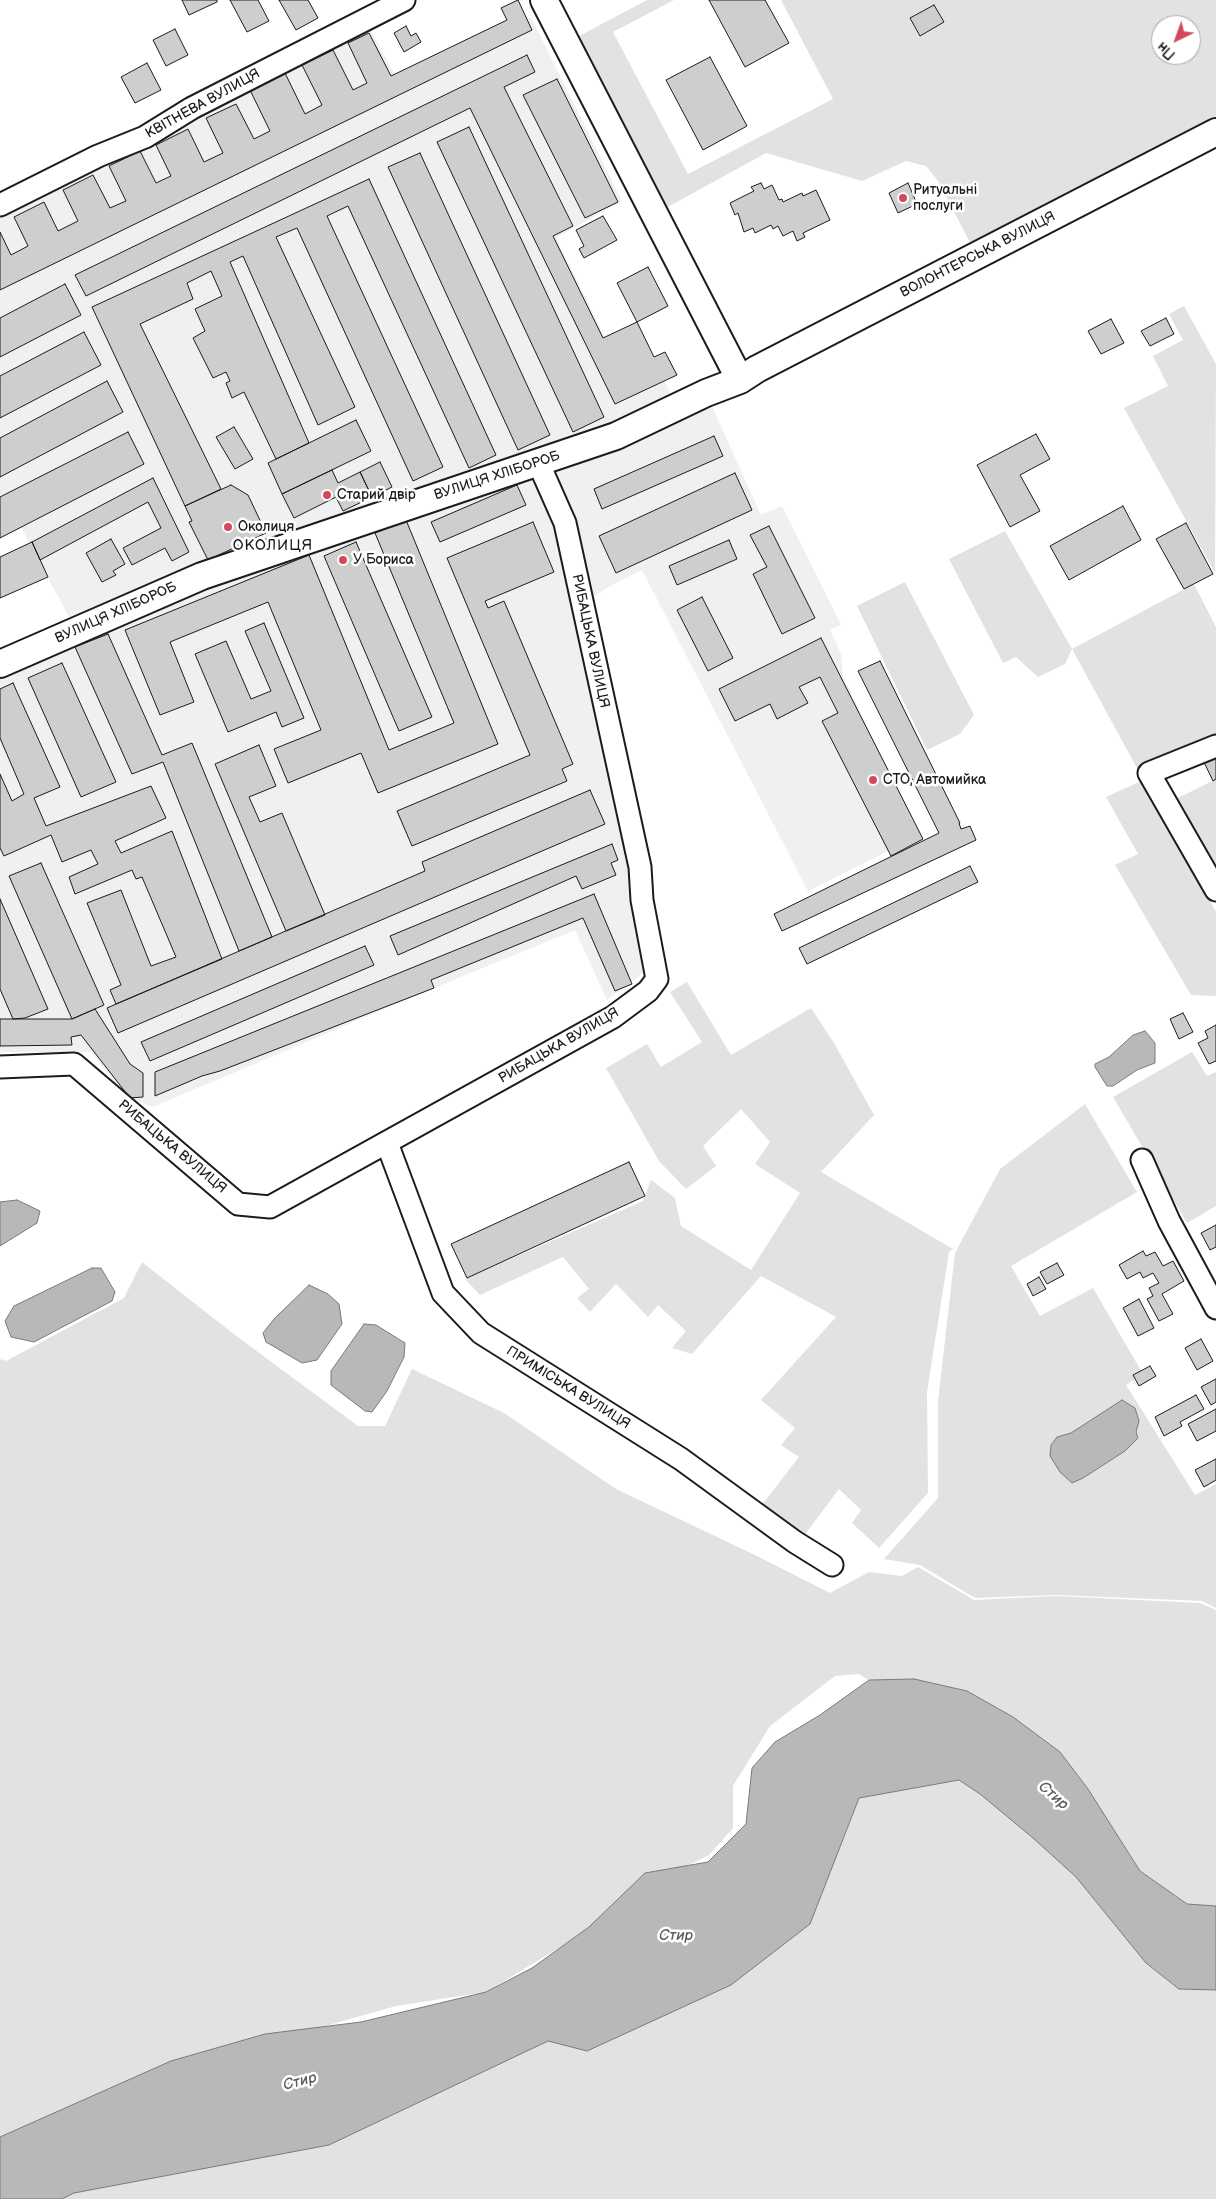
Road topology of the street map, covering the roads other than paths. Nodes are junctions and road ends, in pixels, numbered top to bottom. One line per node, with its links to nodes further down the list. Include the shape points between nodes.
1 (404, 0): 4 (street, КВІТНЕВА ВУЛИЦЯ, via 192,108 145,136)
2 (544, 0): 5 (street)
3 (1216, 132): 5 (street, ВОЛОНТЕРСЬКА ВУЛИЦЯ)
4 (0, 205)
5 (740, 380): 6 (street, ВУЛИЦЯ ХЛІБОРОБ, via 616,436)
6 (538, 462): 7 (street, ВУЛИЦЯ ХЛІБОРОБ, via 202,576); 11 (street, РИБАЦЬКА ВУЛИЦЯ, via 565,523 640,867 642,900 657,979 648,991 614,1017)
7 (0, 664)
8 (1216, 746): 9 (street, via 1149,773)
9 (1216, 890)
10 (0, 1067): 11 (street, РИБАЦЬКА ВУЛИЦЯ, via 74,1064 238,1204 270,1207)
11 (387, 1143): 14 (street, ПРИМІСЬКА ВУЛИЦЯ, via 443,1293 481,1333 682,1459 795,1542)
12 (1142, 1160): 13 (street, via 1169,1221)
13 (1216, 1308)
14 (832, 1565)

